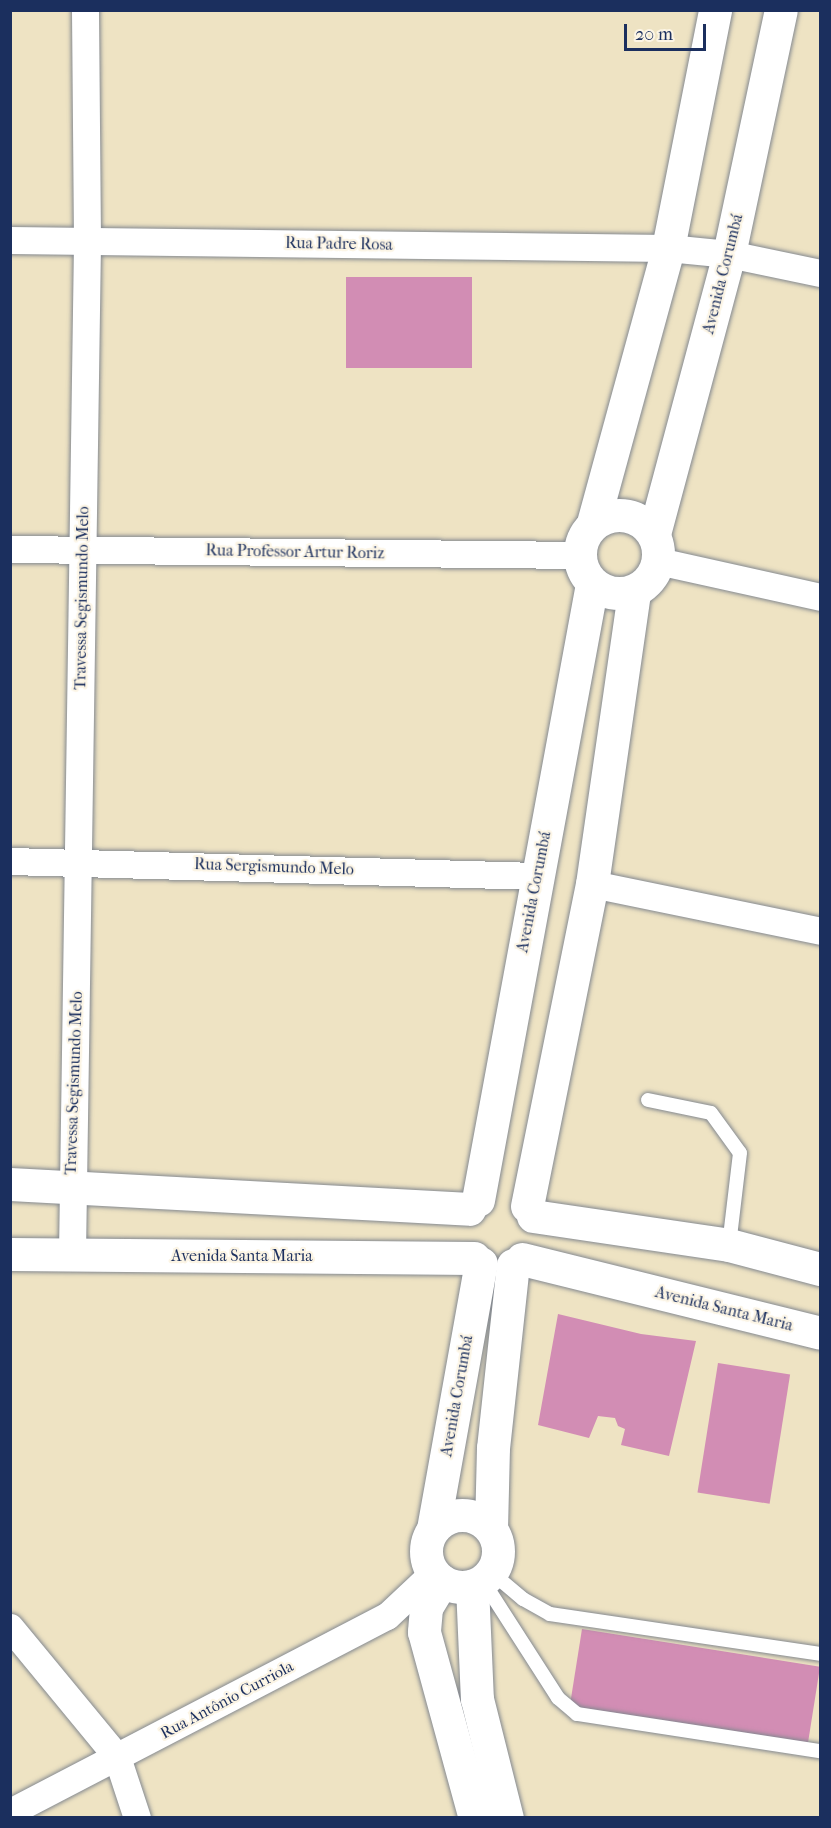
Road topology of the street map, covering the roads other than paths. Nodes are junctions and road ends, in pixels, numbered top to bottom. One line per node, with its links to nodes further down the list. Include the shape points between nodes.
1 (85, 10): 5 (street, Travessa Segismundo Melo)
2 (715, 10): 6 (main road)
3 (781, 10): 7 (main road, Avenida Corumbá)
4 (10, 240): 5 (street, Rua Padre Rosa)
5 (87, 240): 6 (street, Rua Padre Rosa); 12 (street, Travessa Segismundo Melo)
6 (668, 248): 7 (street, Rua Padre Rosa); 9 (main road)
7 (729, 254): 8 (street); 10 (main road, Avenida Corumbá)
8 (820, 273)
9 (593, 523): 10 (main road, via 614,514 637,518); 13 (main road, via 582,538)
10 (656, 548): 15 (main road, Avenida Corumbá, via 650,580); 16 (street)
11 (10, 549): 12 (street, Rua Professor Artur Roriz)
12 (82, 550): 13 (street, Rua Professor Artur Roriz); 18 (street, Travessa Segismundo Melo)
13 (579, 555): 14 (main road, via 582,571)
14 (592, 585): 15 (main road, via 612,594); 19 (main road, Avenida Corumbá)
15 (634, 591): 20 (main road)
16 (820, 597)
17 (10, 861): 18 (street, Rua Sergismundo Melo)
18 (80, 861): 19 (street, Rua Sergismundo Melo); 24 (street, Travessa Segismundo Melo)
19 (537, 876): 25 (main road, Avenida Corumbá)
20 (592, 884): 21 (street); 26 (main road)
21 (820, 931)
22 (648, 1100): 27 (lane, via 711,1113 740,1153)
23 (10, 1184): 24 (main road)
24 (71, 1185): 25 (main road); 29 (street, Travessa Segismundo Melo)
25 (473, 1204): 26 (main road, via 498,1193 509,1195); 30 (main road, via 462,1234)
26 (530, 1211): 27 (main road); 30 (main road, via 535,1239)
27 (729, 1245): 31 (main road)
28 (10, 1254): 29 (main road, Avenida Santa Maria)
29 (72, 1254): 30 (main road, Avenida Santa Maria)
30 (497, 1261): 32 (main road, Avenida Santa Maria); 33 (main road, Avenida Corumbá); 34 (main road)
31 (820, 1269)
32 (820, 1333)
33 (433, 1529): 34 (main road, via 462,1514 473,1516); 35 (main road, via 426,1550)
34 (491, 1529): 35 (main road, via 498,1550)
35 (464, 1579): 37 (lane, via 523,1599 550,1614); 38 (lane, via 558,1698 577,1714); 39 (street, Rua Antônio Curriola); 42 (main road, via 426,1608 423,1632); 43 (main road, via 477,1699)
36 (10, 1627): 39 (street)
37 (820, 1654)
38 (820, 1750)
39 (117, 1757): 40 (street, Rua Antônio Curriola); 41 (street)
40 (10, 1812)
41 (137, 1818)
42 (475, 1818)
43 (507, 1818)

